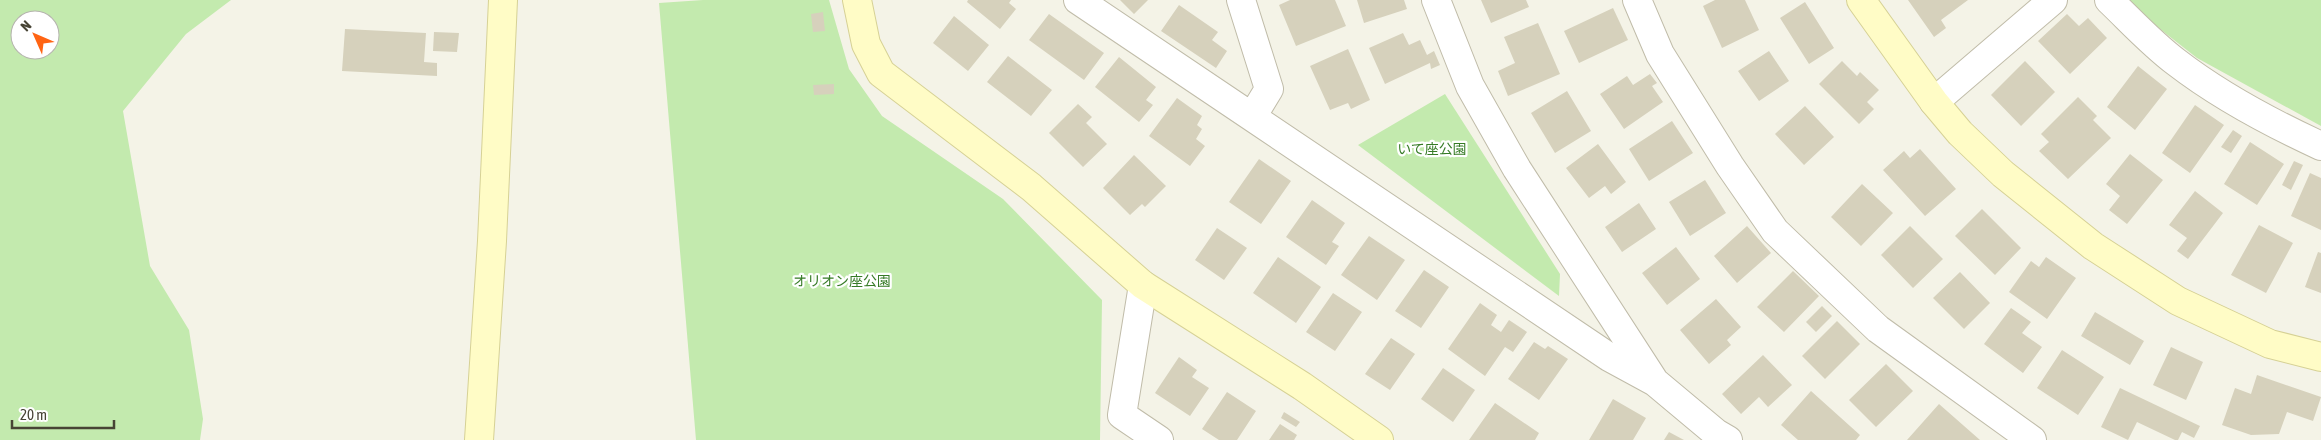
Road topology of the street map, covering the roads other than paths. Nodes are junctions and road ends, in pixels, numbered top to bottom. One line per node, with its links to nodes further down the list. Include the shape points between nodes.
1 (503, 0): 16 (street)
2 (857, 0): 13 (street, via 866,44 881,73 1031,187)
3 (1078, 0): 11 (street)
4 (1241, 0): 11 (street, via 1268,89)
5 (1436, 0): 15 (street, via 1470,86 1517,169)
6 (1637, 0): 20 (street, via 1660,54 1775,231 1878,329)
7 (1862, 0): 10 (street)
8 (2053, 0): 10 (street)
9 (2109, 0): 12 (street, via 2175,62 2232,100)
10 (1934, 102): 14 (street, via 2003,174 2093,246 2178,301 2270,344)
11 (1252, 117): 15 (street, via 1609,357)
12 (2321, 146)
13 (1143, 284): 17 (street, via 1122,415); 18 (street, via 1302,386)
14 (2321, 357)
15 (1655, 382): 19 (street)
16 (479, 440)
17 (1159, 440)
18 (1378, 440)
19 (1728, 440)
20 (2032, 440)

